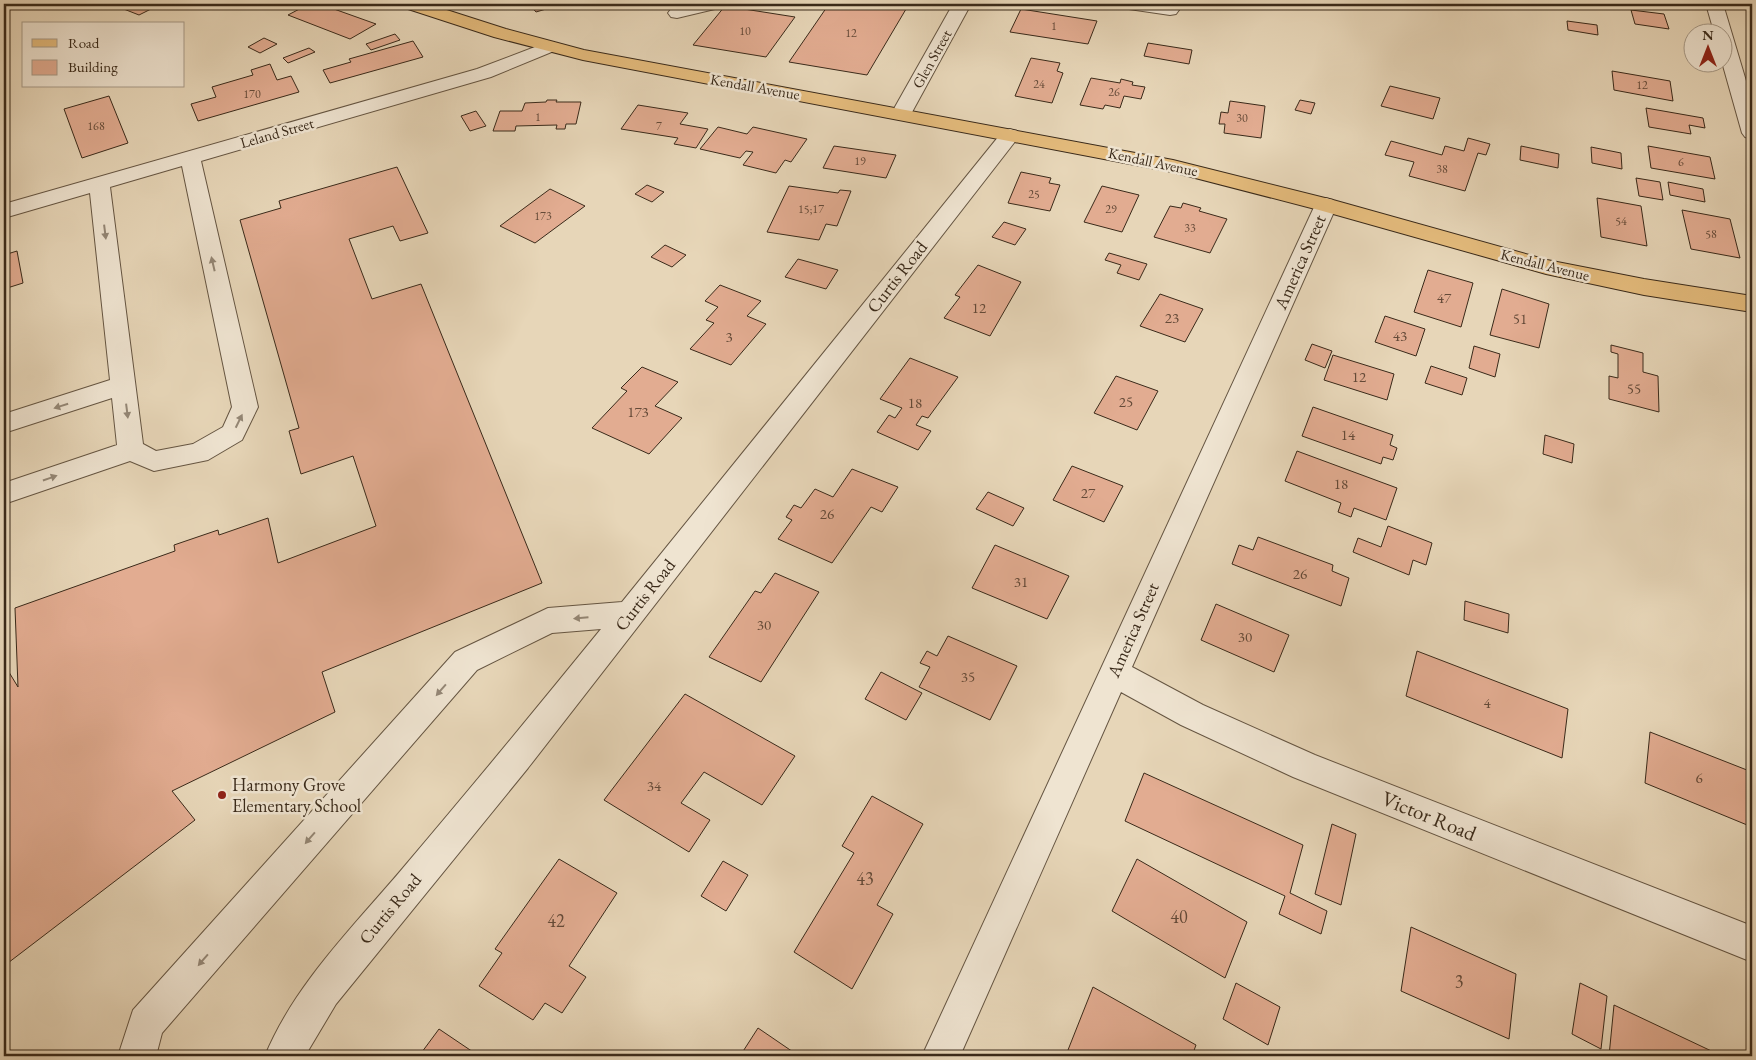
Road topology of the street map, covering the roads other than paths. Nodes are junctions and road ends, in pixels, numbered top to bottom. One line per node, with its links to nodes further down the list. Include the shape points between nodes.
1 (411, 4): 9 (main road, Kendall Avenue)
2 (713, 4): 7 (street)
3 (962, 4): 11 (street, Glen Street)
4 (1129, 4): 6 (street)
5 (1714, 4): 8 (street)
6 (1170, 10)
7 (677, 13)
8 (1719, 22)
9 (548, 47): 11 (main road, Kendall Avenue); 14 (street, Leland Street, via 484,73)
10 (1734, 72): 12 (street)
11 (901, 114): 13 (main road, Kendall Avenue)
12 (1752, 133)
13 (1010, 135): 16 (main road, Kendall Avenue, via 1173,166); 23 (street, Curtis Road)
14 (190, 158): 15 (street, Leland Street); 21 (street, one-way to 14, via 154,461 199,453 233,433 245,408)
15 (99, 184): 17 (street, Leland Street); 19 (street, one-way to 19)
16 (1326, 205): 18 (main road, Kendall Avenue, via 1546,267); 24 (street, America Street)
17 (4, 211)
18 (1752, 304)
19 (124, 385): 20 (street, one-way to 20); 21 (street, one-way to 21)
20 (4, 424)
21 (131, 450): 22 (street, one-way to 21)
22 (4, 494)
23 (630, 614): 26 (street, one-way to 26, via 548,621 466,661 146,1024); 27 (street, Curtis Road, via 517,757 323,991)
24 (1114, 672): 25 (street, Victor Road, via 1192,715 1304,766); 28 (street, America Street)
25 (1752, 944)
26 (137, 1056)
27 (284, 1056)
28 (941, 1056)

